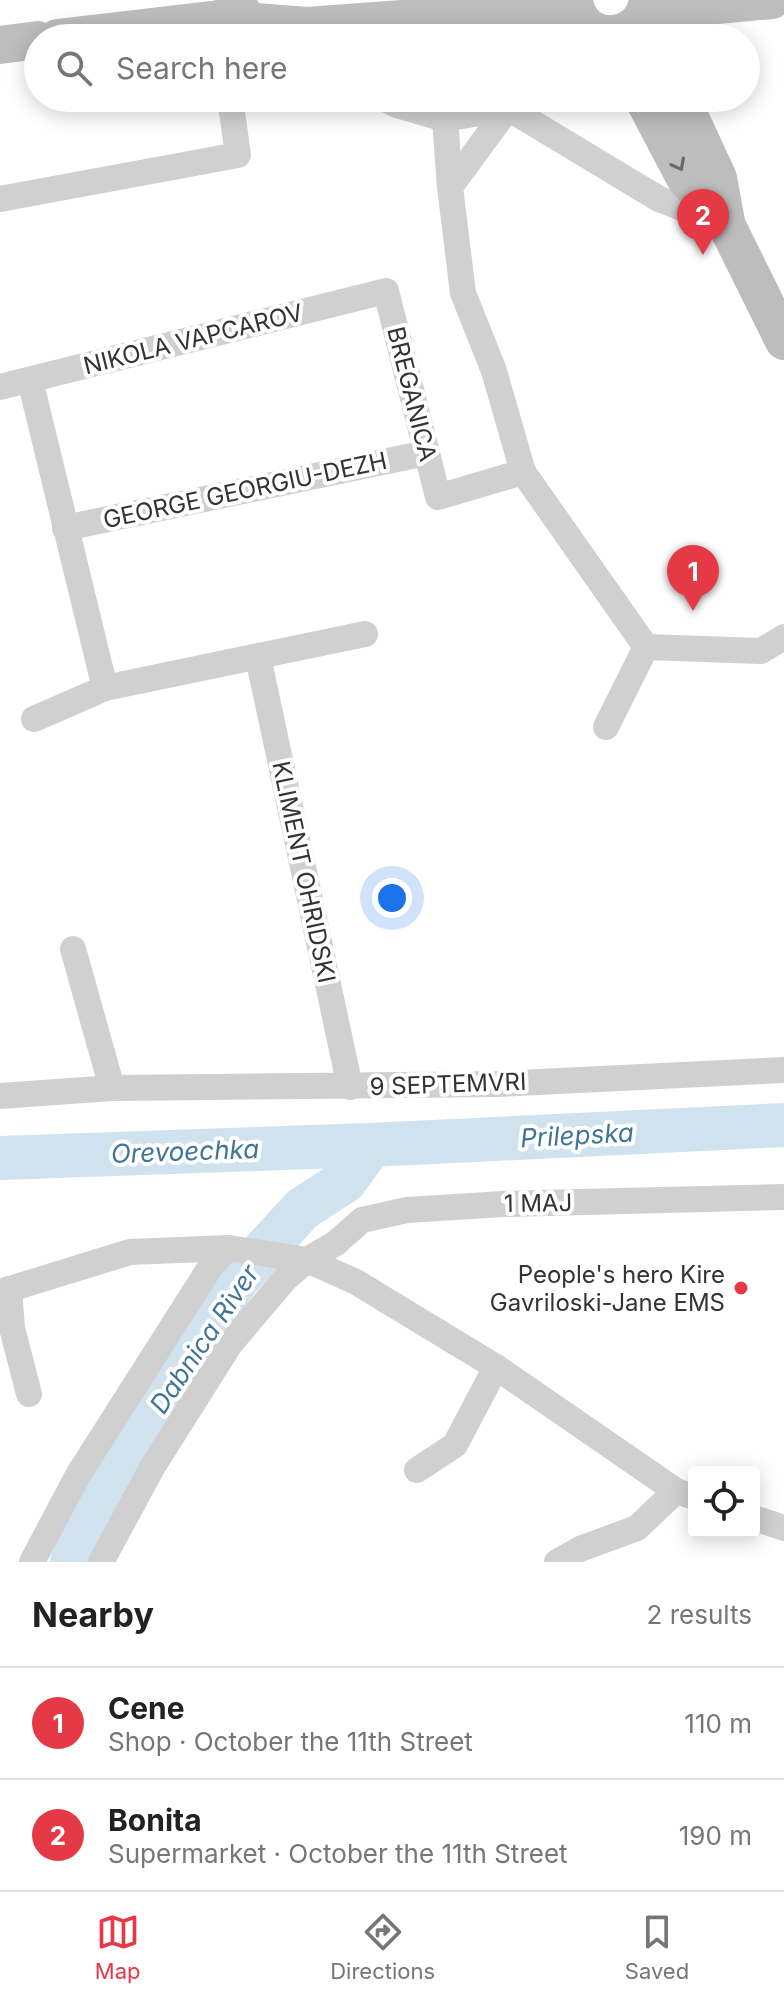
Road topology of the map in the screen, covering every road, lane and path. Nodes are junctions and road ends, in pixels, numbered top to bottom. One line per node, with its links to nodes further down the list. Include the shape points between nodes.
1 (305, 0): 5 (street)
2 (772, 0): 3 (street)
3 (733, 4): 4 (street, via 665,10); 7 (street)
4 (619, 22): 6 (street, via 415,18)
5 (233, 24)
6 (334, 24)
7 (703, 24)
8 (24, 42): 9 (street)
9 (0, 45)
10 (232, 112): 19 (street, via 238,155)
11 (421, 112): 17 (street)
12 (485, 112): 17 (street)
13 (505, 112): 18 (street)
14 (515, 112): 20 (street, via 659,199)
15 (650, 112): 20 (street, one-way to 20, via 685,178)
16 (687, 112): 20 (street, via 718,178)
17 (445, 119): 18 (street)
18 (450, 187): 26 (street, via 463,293 494,371)
19 (0, 199)
20 (726, 224): 22 (street)
21 (386, 291): 23 (street, NIKOLA VAPCAROV); 25 (street, BREGANICA)
22 (784, 341)
23 (30, 380): 24 (street, NIKOLA VAPCAROV); 27 (street)
24 (0, 387)
25 (426, 453): 26 (street, BREGANICA, via 438,497); 27 (street, GEORGE GEORGIU-DEZH)
26 (523, 472): 30 (street)
27 (65, 528): 32 (street)
28 (365, 634): 31 (street)
29 (784, 637): 30 (street, via 761,651)
30 (646, 647): 34 (street)
31 (258, 657): 32 (street); 37 (street, KLIMENT OHRIDSKI)
32 (105, 688): 33 (street)
33 (34, 719)
34 (606, 727)
35 (73, 949): 38 (street)
36 (784, 1070): 37 (street, 9 SEPTEMVRI)
37 (350, 1087): 38 (street, 9 SEPTEMVRI)
38 (112, 1088): 39 (street, 9 SEPTEMVRI)
39 (0, 1096)
40 (784, 1197): 42 (street, 1 MAJ, via 407,1210 362,1220)
41 (228, 1248): 42 (street); 43 (street, via 130,1252); 50 (street, via 211,1266 78,1475)
42 (307, 1260): 44 (street, via 356,1282); 51 (street, 1 MAJ, via 230,1344 153,1466)
43 (4, 1291): 45 (street)
44 (496, 1367): 46 (street, via 455,1445); 47 (street)
45 (29, 1394)
46 (417, 1470)
47 (685, 1494): 52 (street, via 637,1528)
48 (760, 1520): 49 (street)
49 (784, 1528)
50 (32, 1562)
51 (101, 1562)
52 (557, 1562)

